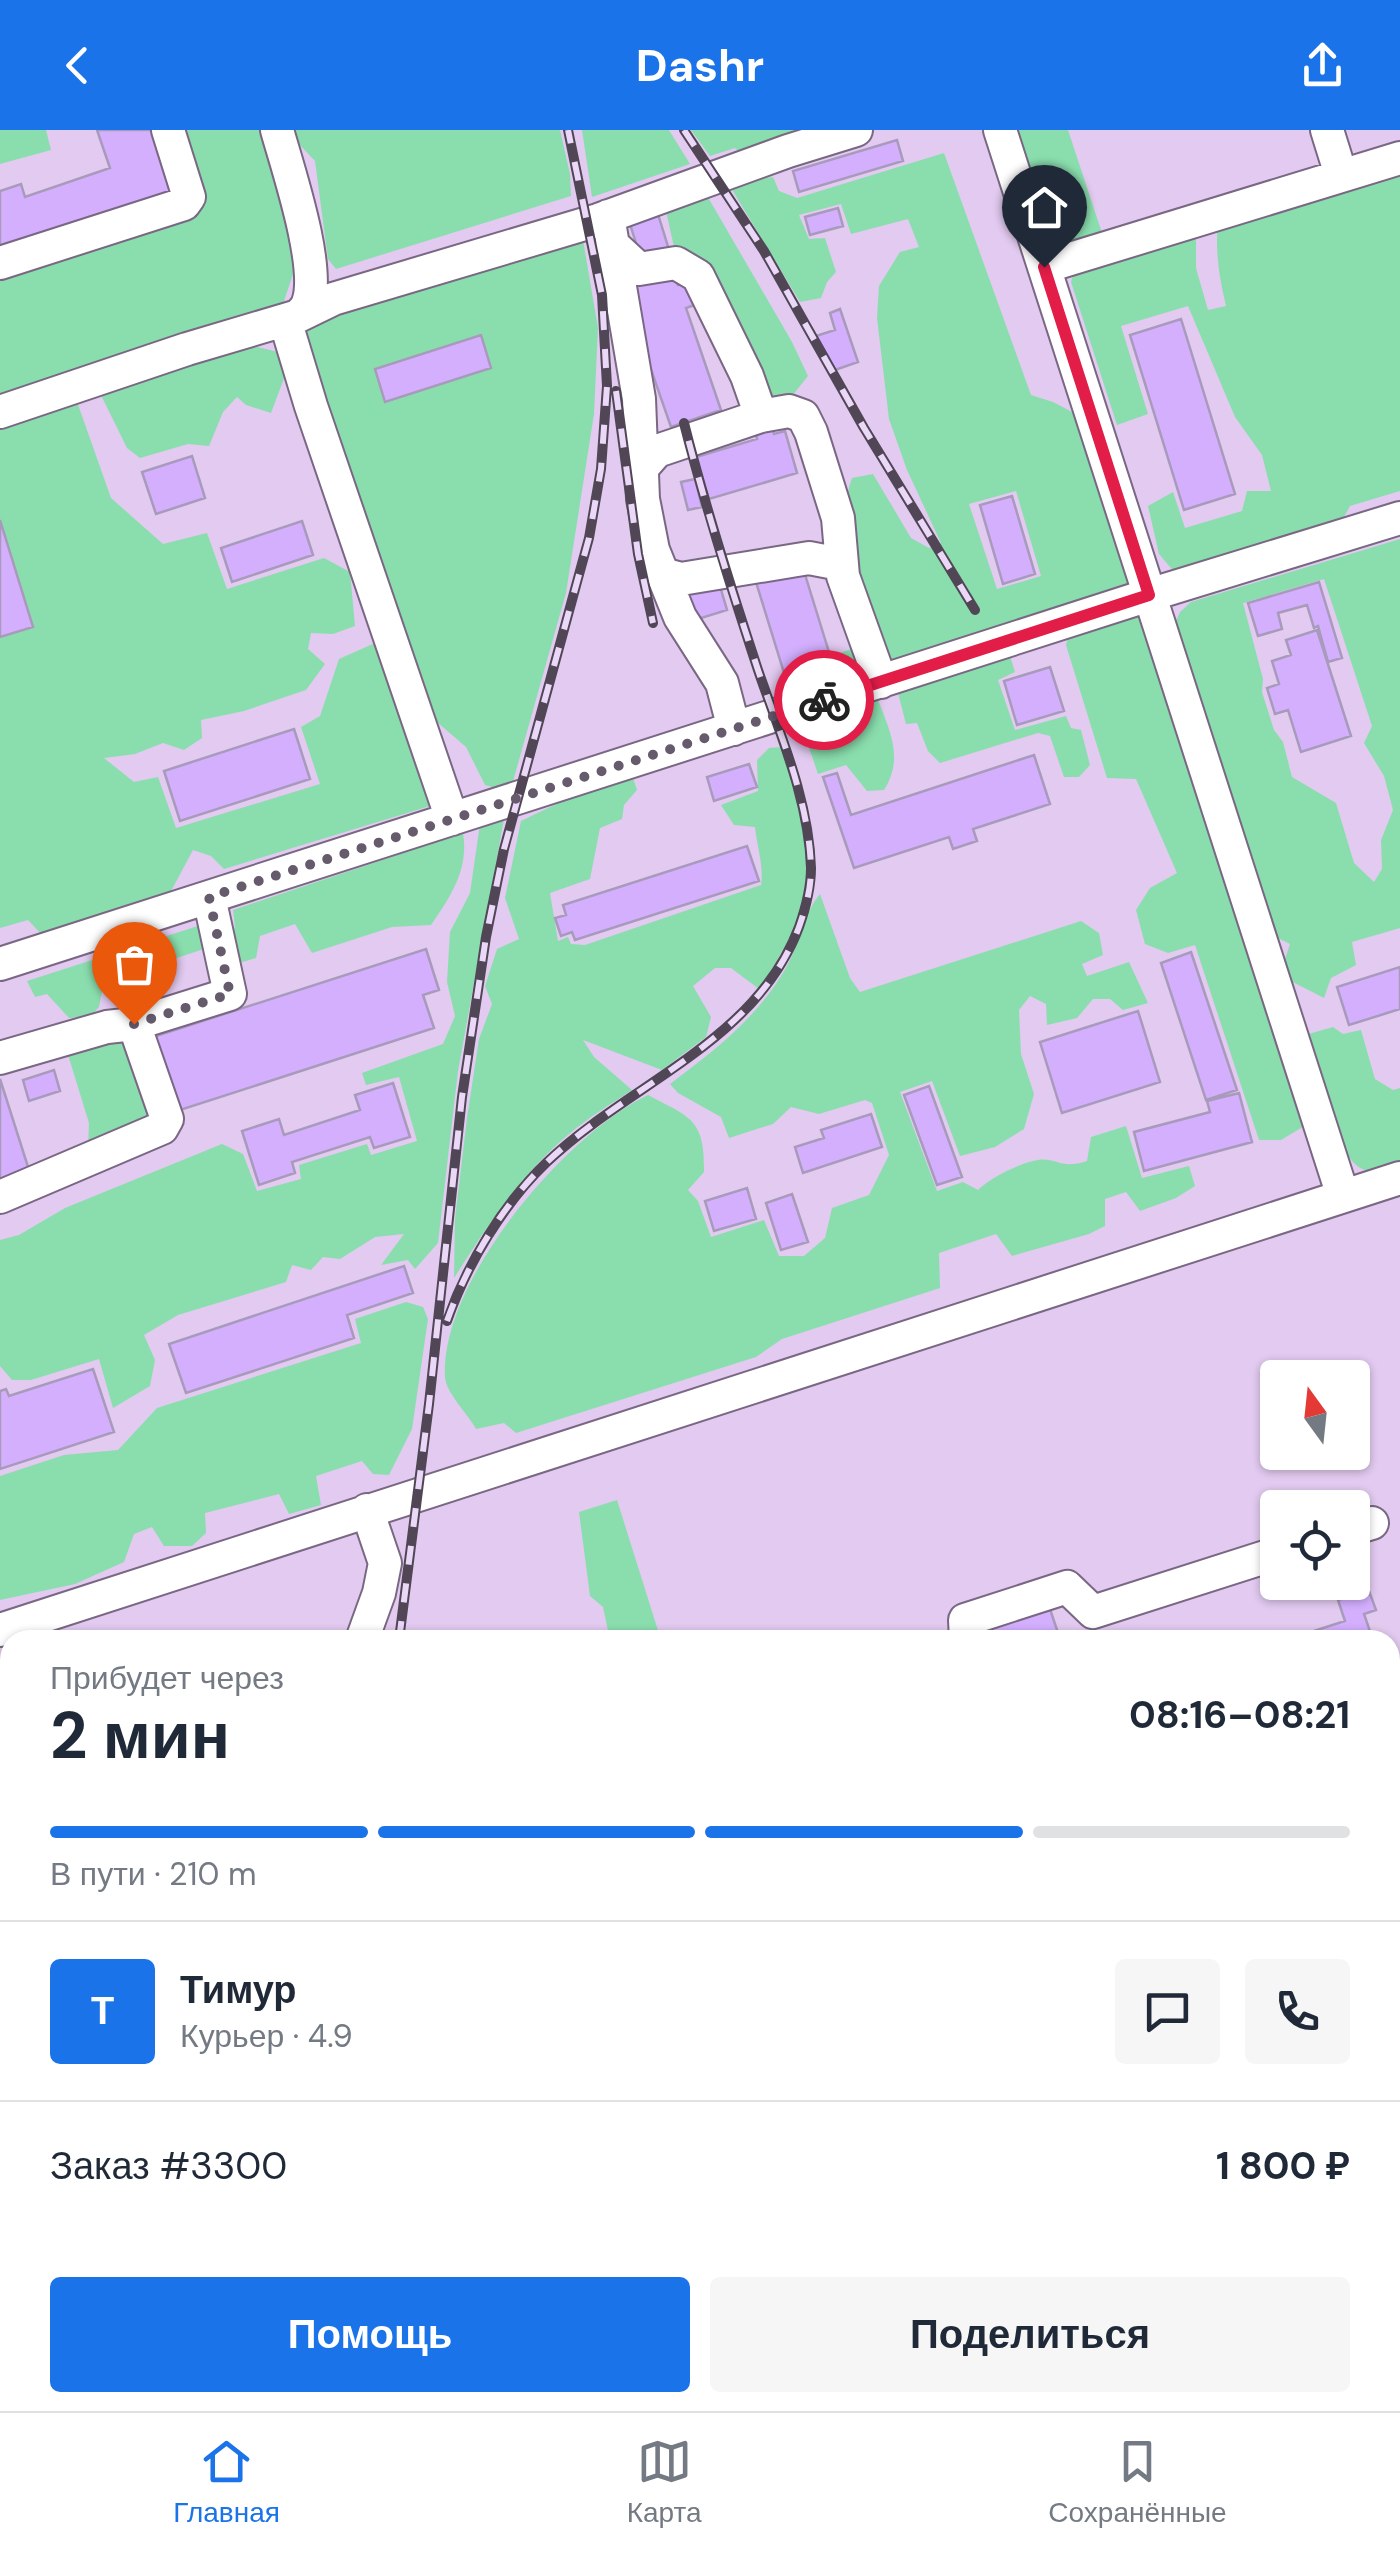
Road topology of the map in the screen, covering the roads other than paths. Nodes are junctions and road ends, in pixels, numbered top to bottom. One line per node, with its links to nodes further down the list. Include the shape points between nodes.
1 (168, 130): 9 (lane, via 189,198 184,204)
2 (277, 130): 11 (lane, via 310,262 308,303)
3 (856, 130): 8 (lane, via 788,151)
4 (1000, 130): 10 (lane)
5 (1327, 130): 7 (lane)
6 (1400, 158): 7 (lane)
7 (1341, 175): 10 (lane)
8 (610, 230): 11 (lane, via 332,299); 13 (lane, via 639,270 676,263 698,276); 14 (lane, via 639,399)
9 (0, 263)
10 (1044, 267): 18 (lane)
11 (292, 318): 12 (lane); 21 (lane, via 317,424)
12 (0, 412)
13 (761, 416): 14 (lane, via 657,451); 16 (lane, via 803,416 838,518)
14 (642, 468): 17 (lane)
15 (1400, 518): 18 (lane)
16 (840, 564): 17 (lane, via 809,558 681,578); 19 (lane)
17 (662, 574): 20 (lane, via 722,683)
18 (1149, 595): 19 (lane); 27 (lane)
19 (881, 682): 20 (lane)
20 (734, 729): 21 (lane)
21 (452, 820): 22 (lane)
22 (209, 897): 23 (lane); 24 (lane, via 230,994)
23 (0, 964)
24 (134, 1024): 25 (lane); 28 (lane, via 167,1119 162,1128)
25 (0, 1058)
26 (1400, 1178): 27 (lane)
27 (1343, 1196): 29 (lane)
28 (0, 1197)
29 (368, 1510): 31 (lane); 32 (lane, via 384,1563)
30 (1260, 1560): 33 (lane, via 1093,1612 1067,1587 965,1620)
31 (0, 1630)
32 (366, 1630)
33 (965, 1630)

